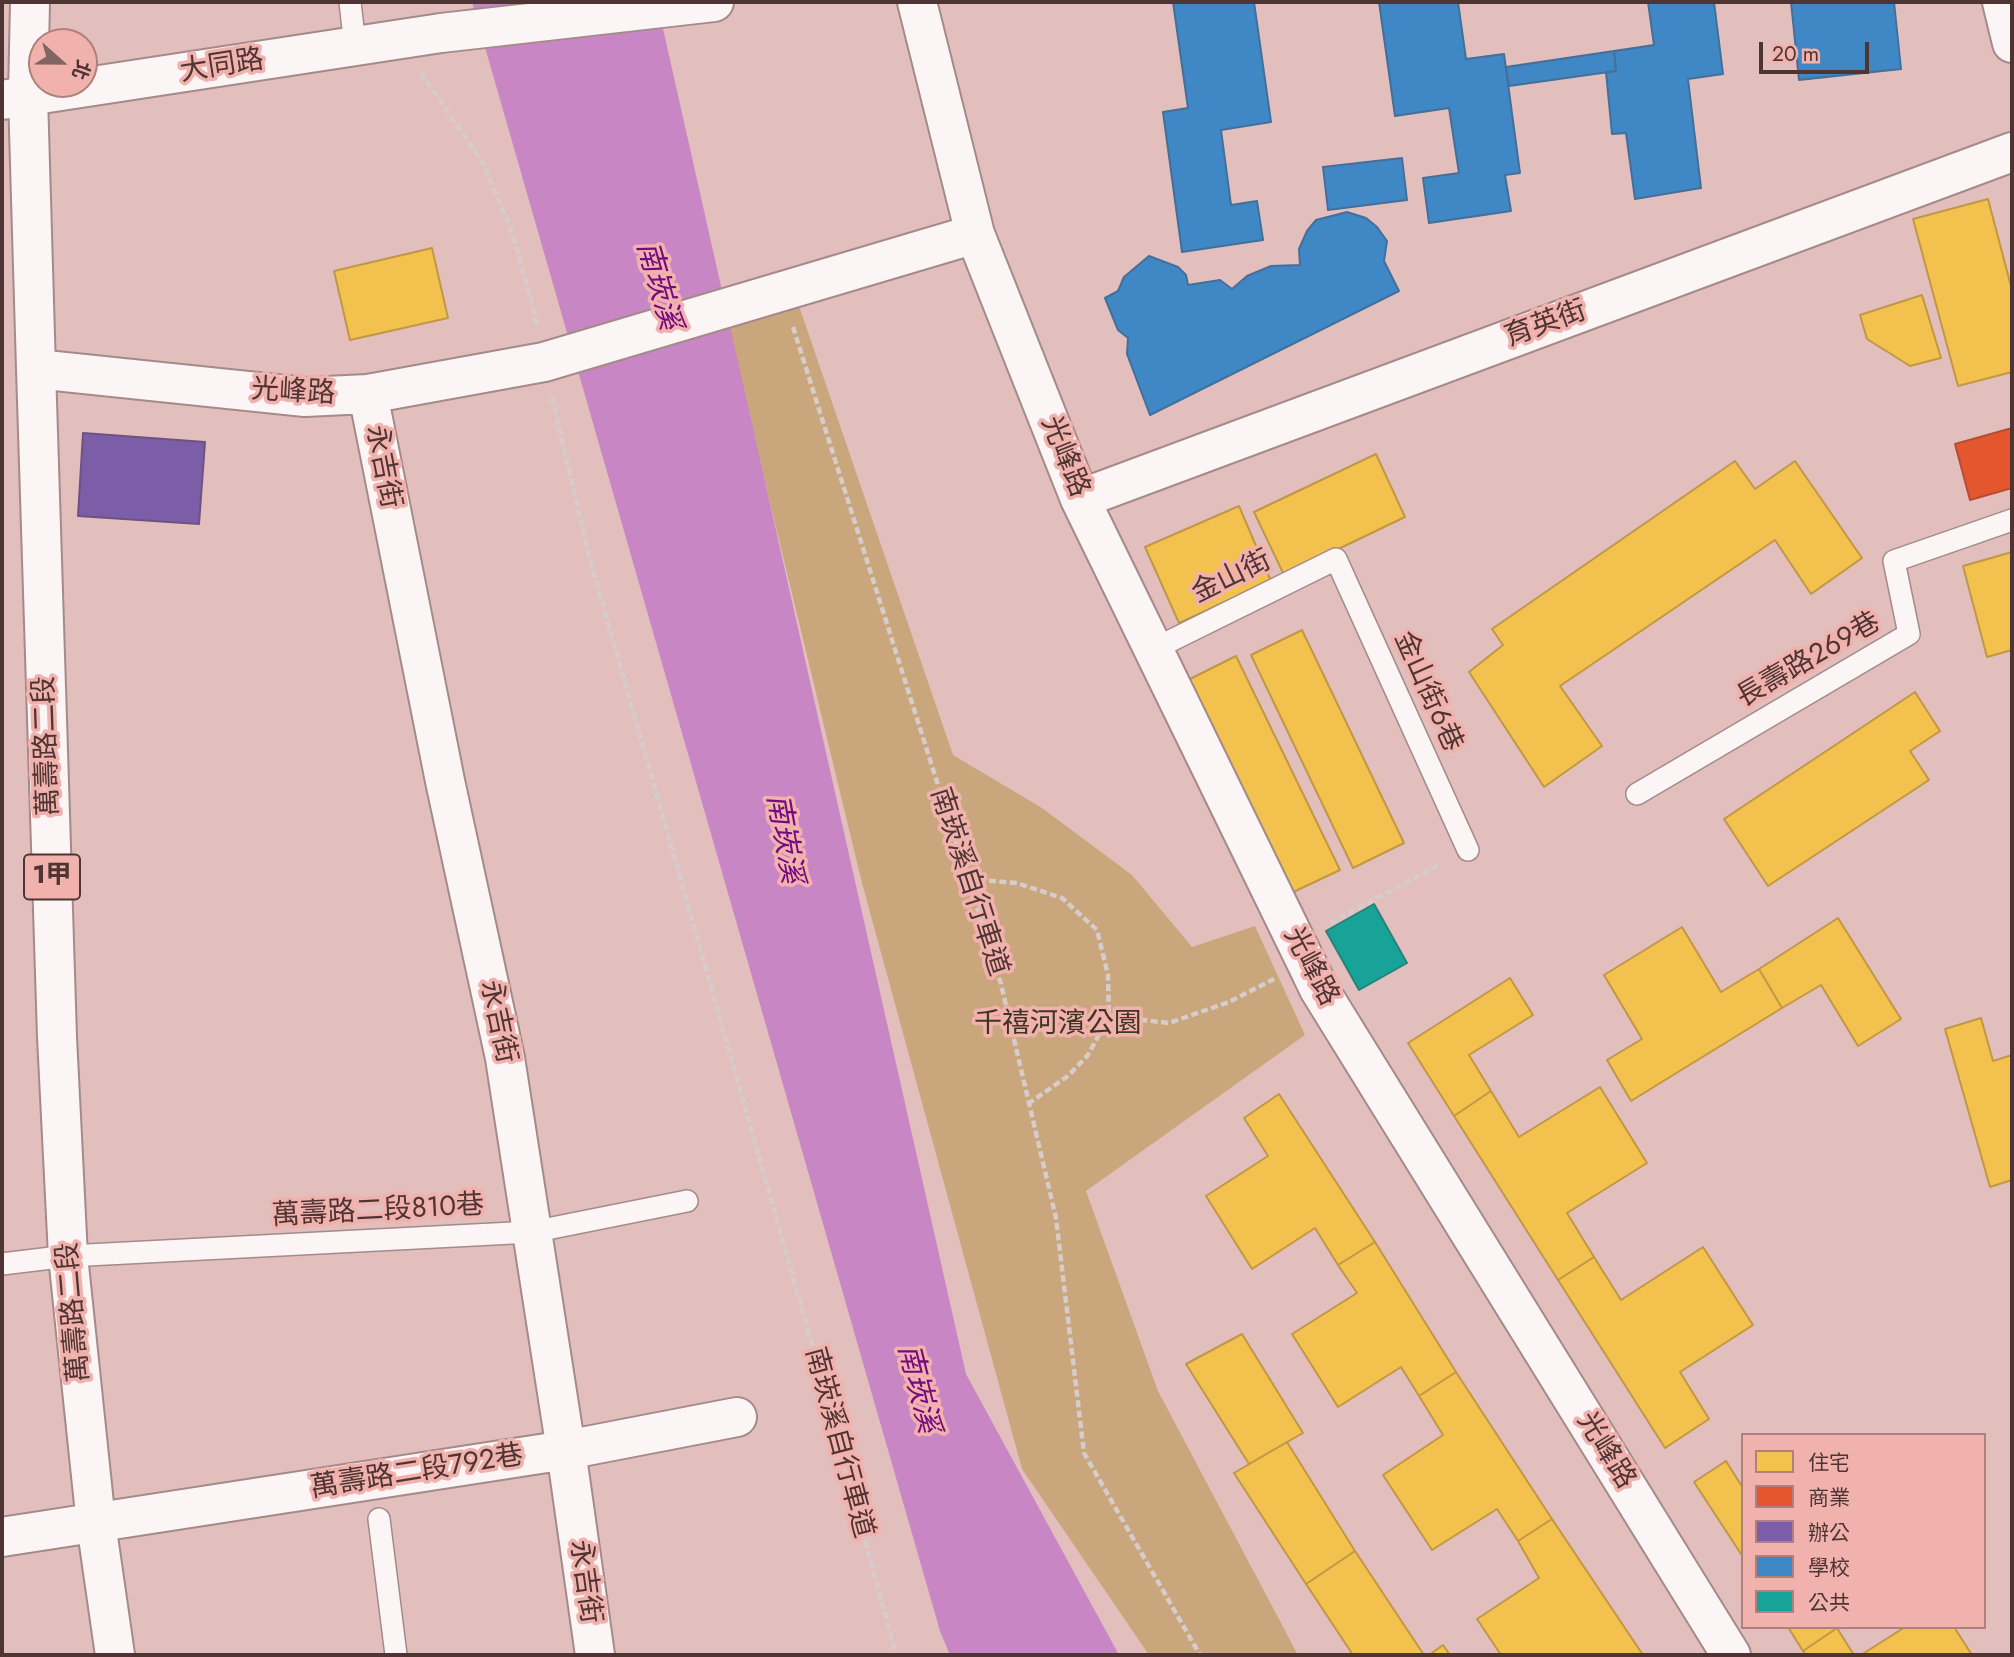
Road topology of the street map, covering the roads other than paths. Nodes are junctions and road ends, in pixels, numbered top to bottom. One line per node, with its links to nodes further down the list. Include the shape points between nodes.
1 (30, 2): 8 (street, 萬壽路二段 / 1甲)
2 (350, 2): 7 (lane)
3 (714, 2): 7 (street, 大同路)
4 (917, 2): 10 (street, 光峰路)
5 (2002, 2): 6 (street)
6 (2012, 43)
7 (355, 46): 8 (street, 大同路)
8 (15, 98): 11 (street, 萬壽路二段 / 1甲)
9 (2012, 152): 13 (street, 育英街)
10 (975, 234): 12 (street, 光峰路, via 782,304 547,364); 13 (street, 光峰路)
11 (36, 369): 12 (street, 光峰路, via 305,397); 21 (street, 萬壽路二段 / 1甲)
12 (368, 394): 20 (street, 永吉街, via 444,781 505,1058)
13 (1080, 499): 16 (street, 光峰路)
14 (2012, 520): 17 (lane, 長壽路269巷, via 1894,561 1909,634)
15 (1336, 559): 16 (lane, 金山街); 18 (lane, 金山街6巷)
16 (1154, 649): 31 (street, 光峰路, via 1319,989)
17 (1637, 794)
18 (1468, 849)
19 (687, 1201): 20 (lane, 萬壽路二段810巷)
20 (532, 1232): 21 (lane, 萬壽路二段810巷); 24 (street, 永吉街)
21 (68, 1256): 22 (lane, 萬壽路二段810巷); 26 (street, 萬壽路二段 / 1甲)
22 (2, 1264)
23 (737, 1417): 24 (street, 萬壽路二段792巷)
24 (566, 1450): 26 (street, 萬壽路二段792巷); 30 (street, 永吉街)
25 (379, 1519): 29 (lane)
26 (96, 1523): 27 (street, 萬壽路二段792巷); 28 (street, 萬壽路二段 / 1甲)
27 (2, 1537)
28 (115, 1655)
29 (397, 1655)
30 (595, 1655)
31 (1731, 1655)

